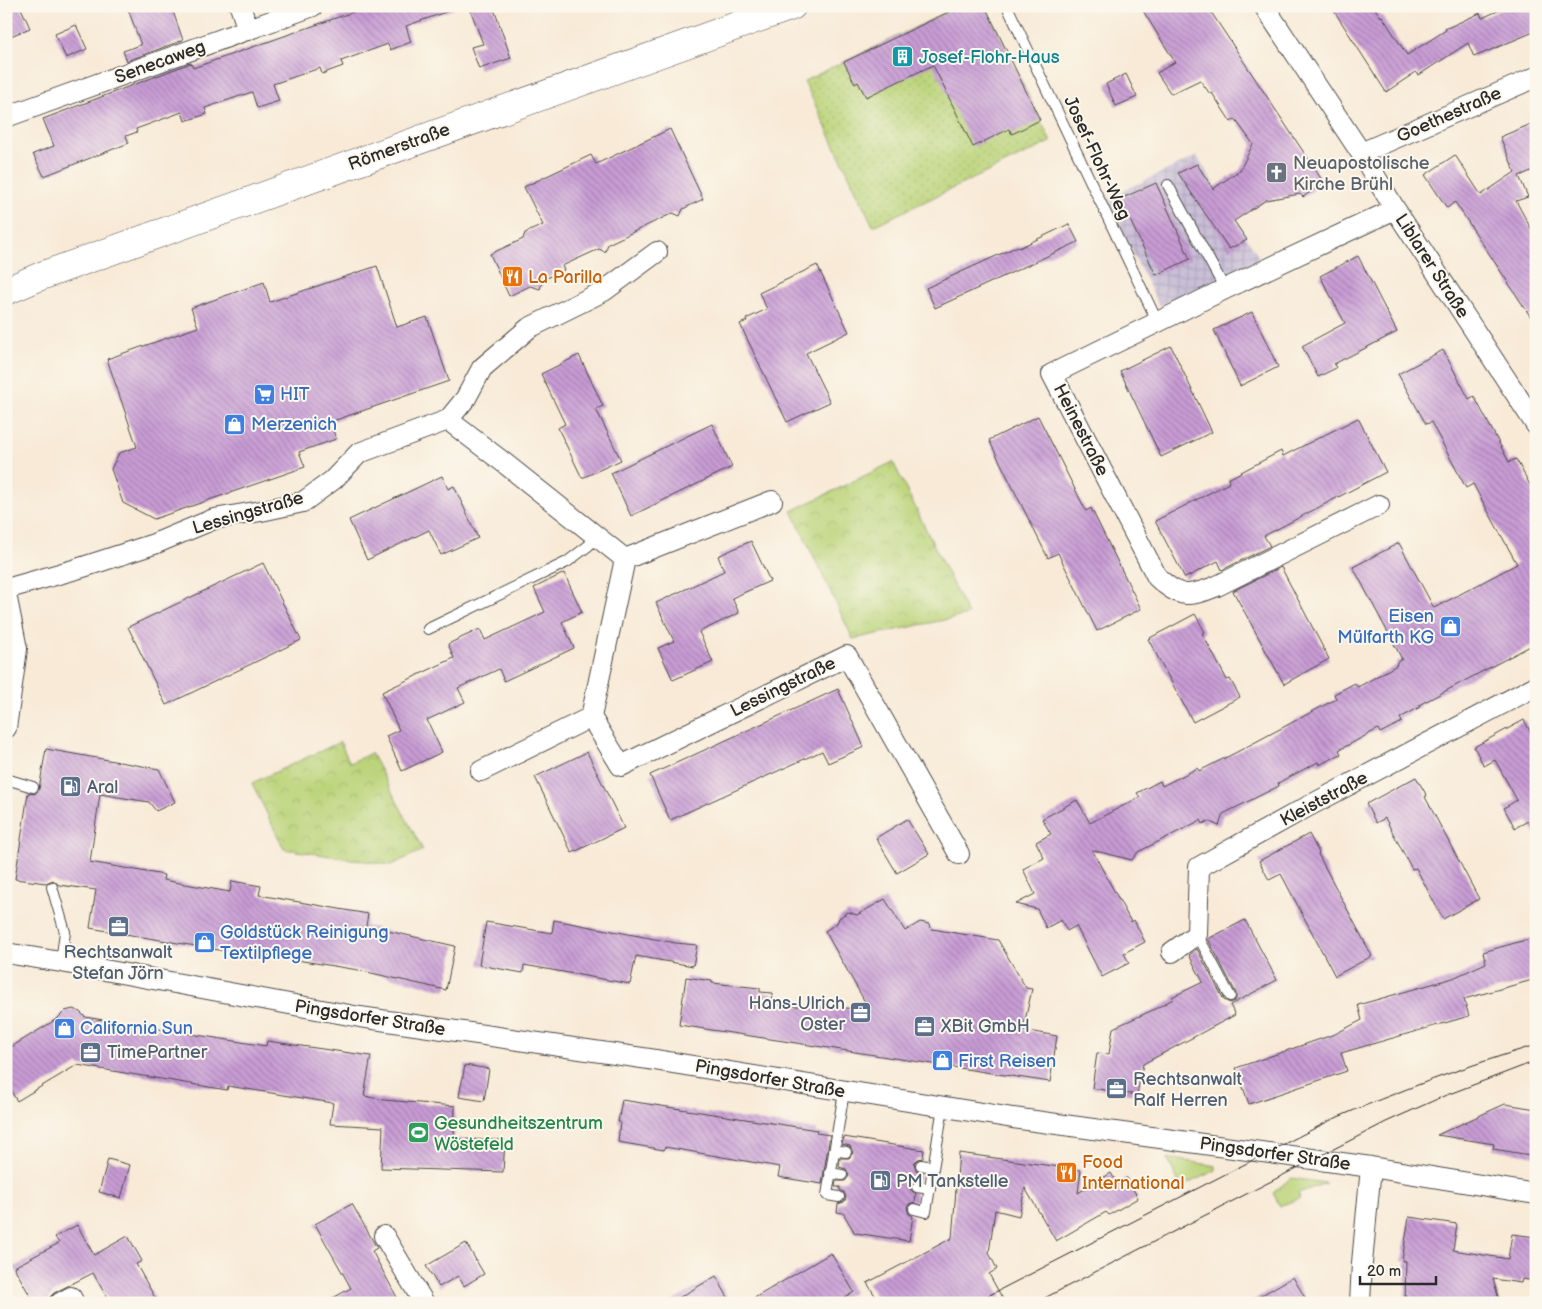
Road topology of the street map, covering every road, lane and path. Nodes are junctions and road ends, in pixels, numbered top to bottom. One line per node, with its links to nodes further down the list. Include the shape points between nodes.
1 (240, 6): 6 (street)
2 (313, 6): 6 (street, Senecaweg)
3 (792, 6): 14 (main road, Römerstraße)
4 (1007, 6): 18 (lane, Josef-Flohr-Weg)
5 (1264, 6): 9 (street, Liblarer Straße)
6 (248, 30): 8 (street, Senecaweg)
7 (1536, 76): 9 (street, Goethestraße)
8 (6, 117)
9 (1362, 153): 11 (street, Liblarer Straße)
10 (1168, 185): 15 (lane)
11 (1395, 209): 15 (street, Heinestraße); 20 (street, Liblarer Straße)
12 (658, 252): 19 (street, via 604,291 529,328 482,368 466,398)
13 (6, 275): 14 (main road)
14 (41, 276): 16 (main road, Römerstraße); 17 (main road)
15 (1225, 289): 18 (street, Heinestraße)
16 (6, 291)
17 (6, 311)
18 (1158, 323): 22 (street, Heinestraße, via 1052,374 1157,577 1170,589 1197,594)
19 (448, 420): 23 (street); 25 (street, Lessingstraße, via 359,453 333,480 303,502 214,519 154,544)
20 (1536, 425)
21 (772, 501): 24 (street)
22 (1379, 505)
23 (597, 537): 24 (street); 27 (lane, via 567,562)
24 (625, 559): 29 (street)
25 (6, 589)
26 (6, 594): 30 (street, via 17,649)
27 (428, 629)
28 (1536, 686): 36 (street, Kleiststraße, via 1199,867)
29 (591, 717): 31 (street); 34 (street, Lessingstraße, via 621,766 847,656)
30 (6, 728)
31 (481, 771)
32 (6, 779): 33 (lane)
33 (33, 787)
34 (958, 854)
35 (52, 887): 39 (lane, via 65,932)
36 (1197, 934): 37 (street); 40 (lane)
37 (1172, 952)
38 (6, 953): 39 (street, Pingsdorfer Straße)
39 (62, 962): 41 (street, Pingsdorfer Straße, via 360,1018 649,1059)
40 (1230, 996)
41 (844, 1092): 42 (street, Pingsdorfer Straße); 43 (lane)
42 (943, 1107): 46 (lane); 47 (street, Pingsdorfer Straße)
43 (834, 1150): 44 (lane); 48 (lane)
44 (846, 1152)
45 (921, 1165): 46 (lane)
46 (933, 1167): 51 (lane)
47 (1371, 1167): 52 (street, Pingsdorfer Straße); 59 (street)
48 (830, 1173): 49 (lane); 53 (lane, via 826,1195)
49 (842, 1175)
50 (917, 1187): 51 (lane)
51 (930, 1189): 54 (lane, via 926,1212)
52 (1536, 1194)
53 (839, 1197)
54 (914, 1209)
55 (384, 1236): 58 (street)
56 (60, 1303): 57 (street, via 71,1297)
57 (74, 1303)
58 (424, 1303)
59 (1360, 1303)

